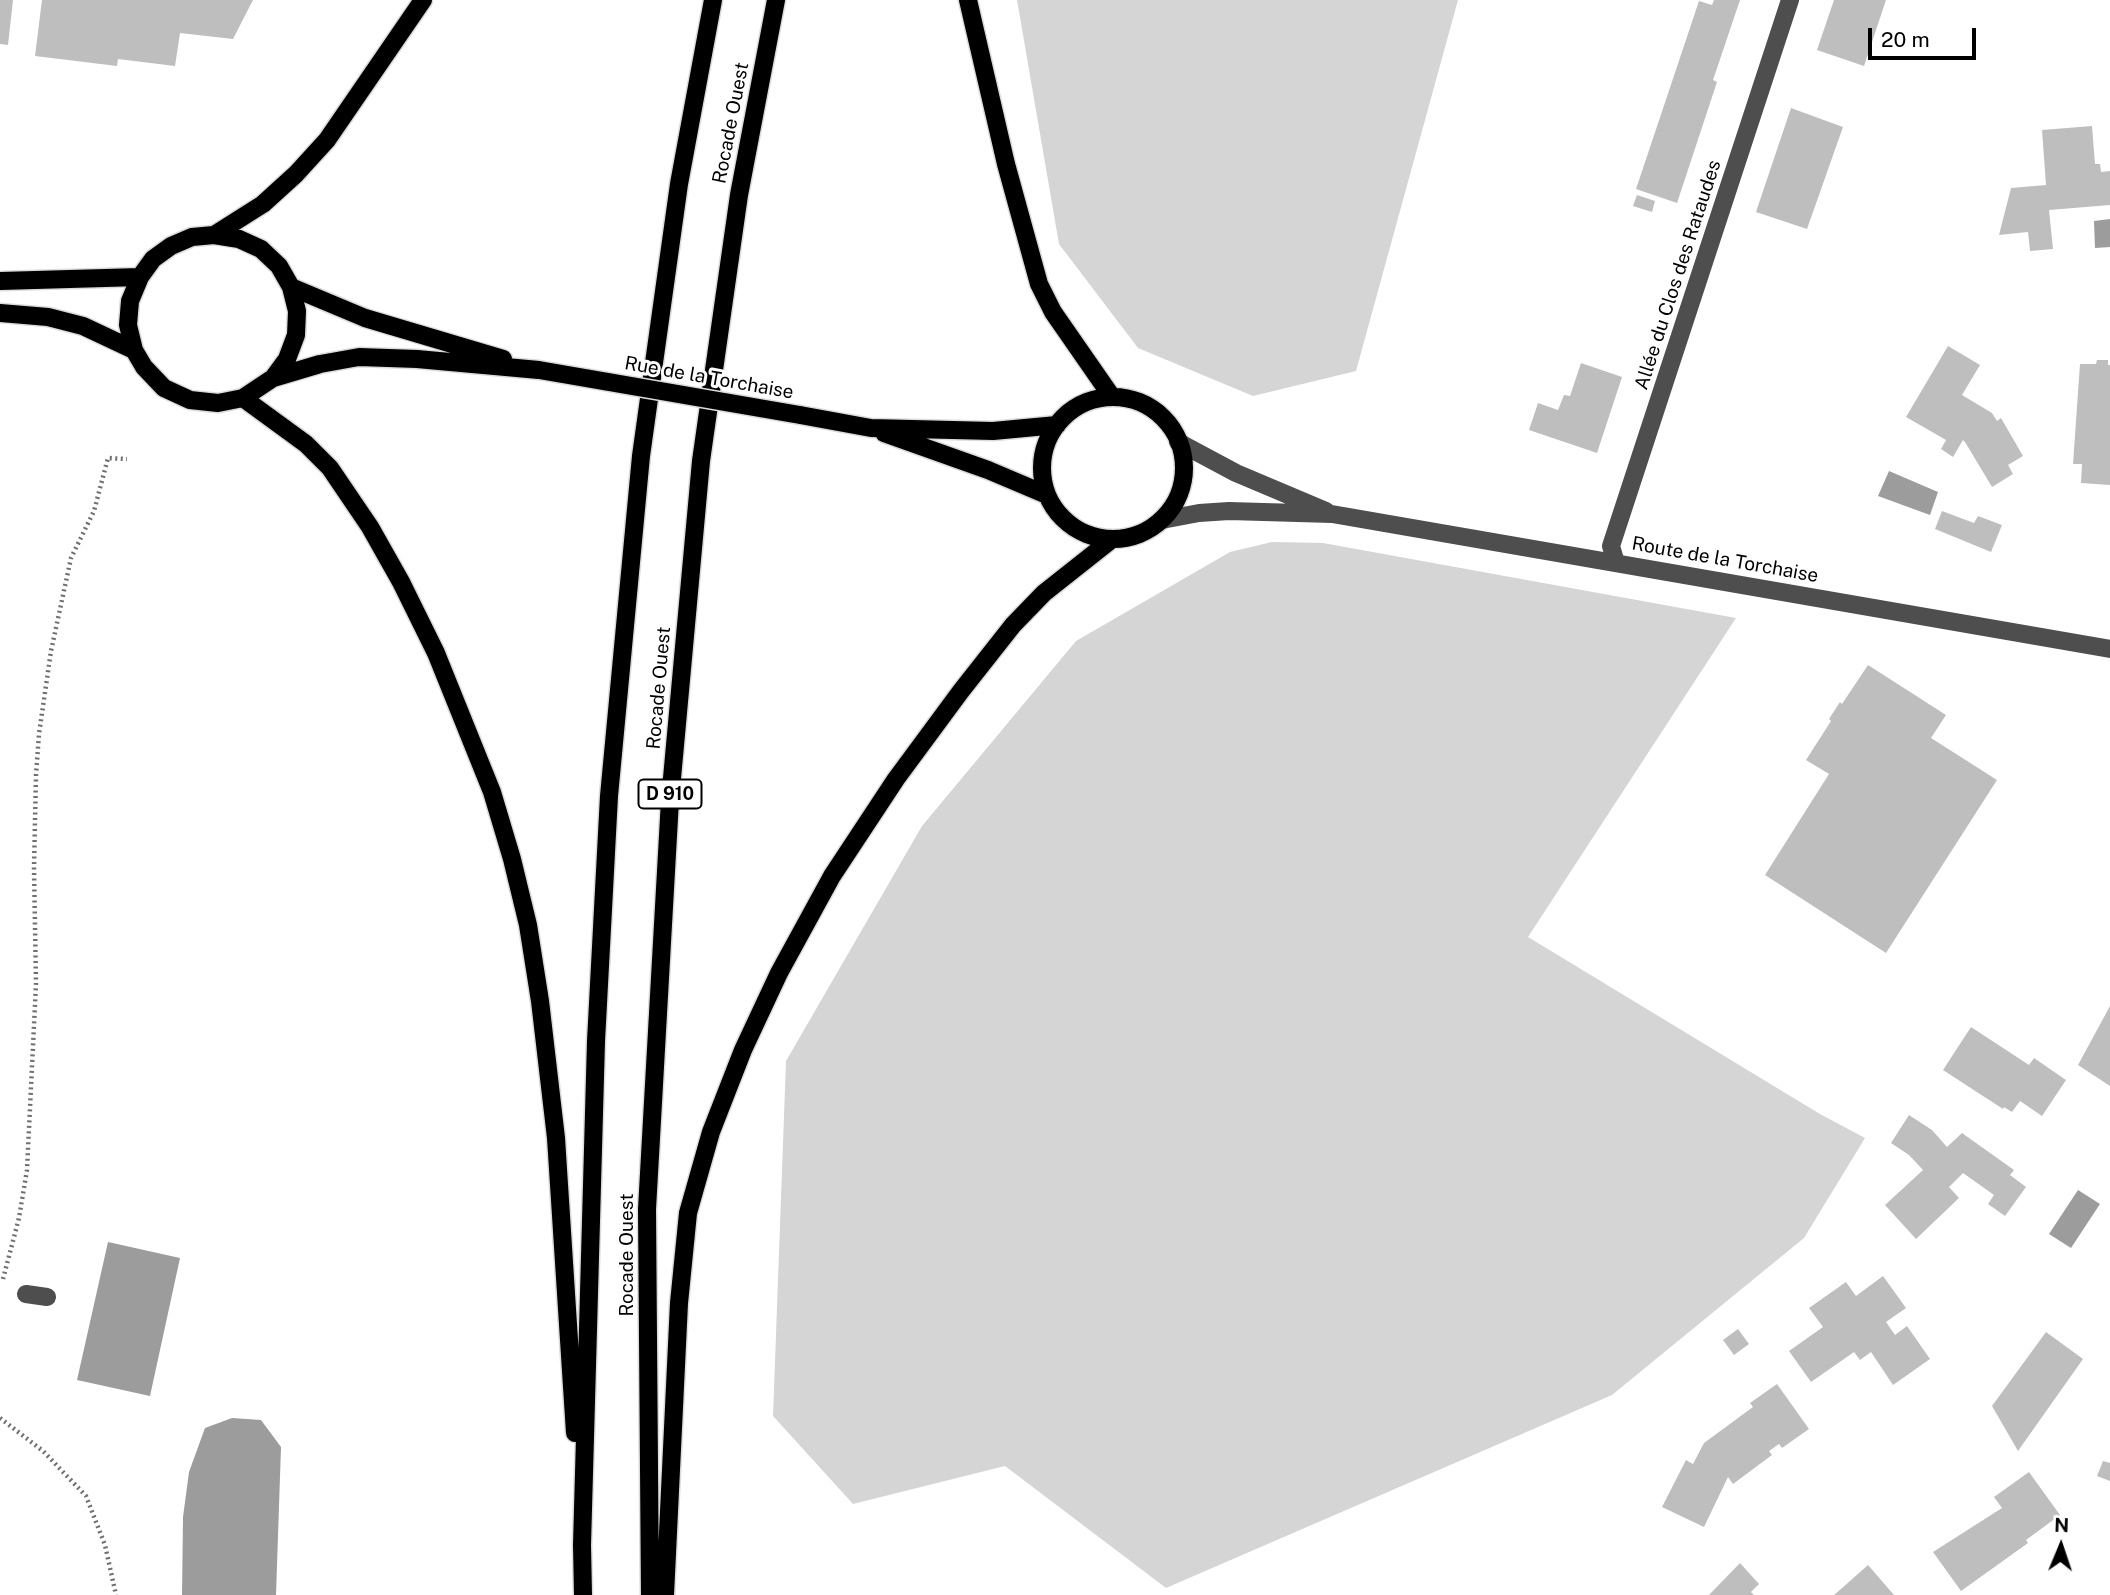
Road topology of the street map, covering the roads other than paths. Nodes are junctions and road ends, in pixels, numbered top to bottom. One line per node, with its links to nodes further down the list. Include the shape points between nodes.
1 (423, 0): 6 (main road, via 327,140 263,204)
2 (713, 0): 27 (main road, Rocade Ouest / D 910, via 678,184 641,456 609,796 596,1041)
3 (776, 0): 29 (main road, Rocade Ouest / D 910, via 738,195 701,461 670,800 647,1209)
4 (968, 0): 14 (main road, via 1038,284)
5 (1790, 0): 23 (street, Allée du Clos des Rataudes, via 1611,546)
6 (215, 234): 7 (main road, via 171,246 153,259); 9 (main road, via 261,250 279,266)
7 (140, 277): 8 (main road); 11 (main road, via 128,325)
8 (0, 281)
9 (291, 287): 12 (main road, Rue de la Torchaise, via 365,318); 13 (main road, via 296,335)
10 (0, 313): 11 (main road, via 83,326)
11 (134, 350): 15 (main road, via 144,368 164,387 190,400 218,403)
12 (540, 370): 13 (main road, Rue de la Torchaise, via 359,358); 17 (main road, Rue de la Torchaise, bridge)
13 (273, 378): 15 (main road)
14 (1112, 397): 16 (main road, via 1082,405); 18 (main road, via 1152,409 1168,423)
15 (243, 398): 27 (main road, via 306,444 330,468 370,527 436,653 492,792 508,846 528,925 556,1138)
16 (1056, 425): 17 (main road, Rue de la Torchaise, via 993,431); 19 (main road, via 1042,459)
17 (871, 428): 19 (main road, Rue de la Torchaise)
18 (1178, 442): 20 (street, Route de la Torchaise, via 1236,473); 21 (main road, via 1184,462 1182,484 1175,503)
19 (1046, 495): 22 (main road, via 1072,527)
20 (1332, 513): 21 (street, Route de la Torchaise, via 1229,511); 23 (street, Route de la Torchaise)
21 (1161, 520): 22 (main road, via 1138,534)
22 (1111, 540): 30 (main road, via 1044,593 1013,625 896,779 831,876 743,1050 711,1132 688,1213 679,1303)
23 (1616, 563): 24 (street, Route de la Torchaise)
24 (2110, 649)
25 (26, 1294): 26 (street)
26 (47, 1297)
27 (582, 1545): 28 (main road, Rocade Ouest / D 910)
28 (583, 1595)
29 (650, 1595)
30 (665, 1595)

